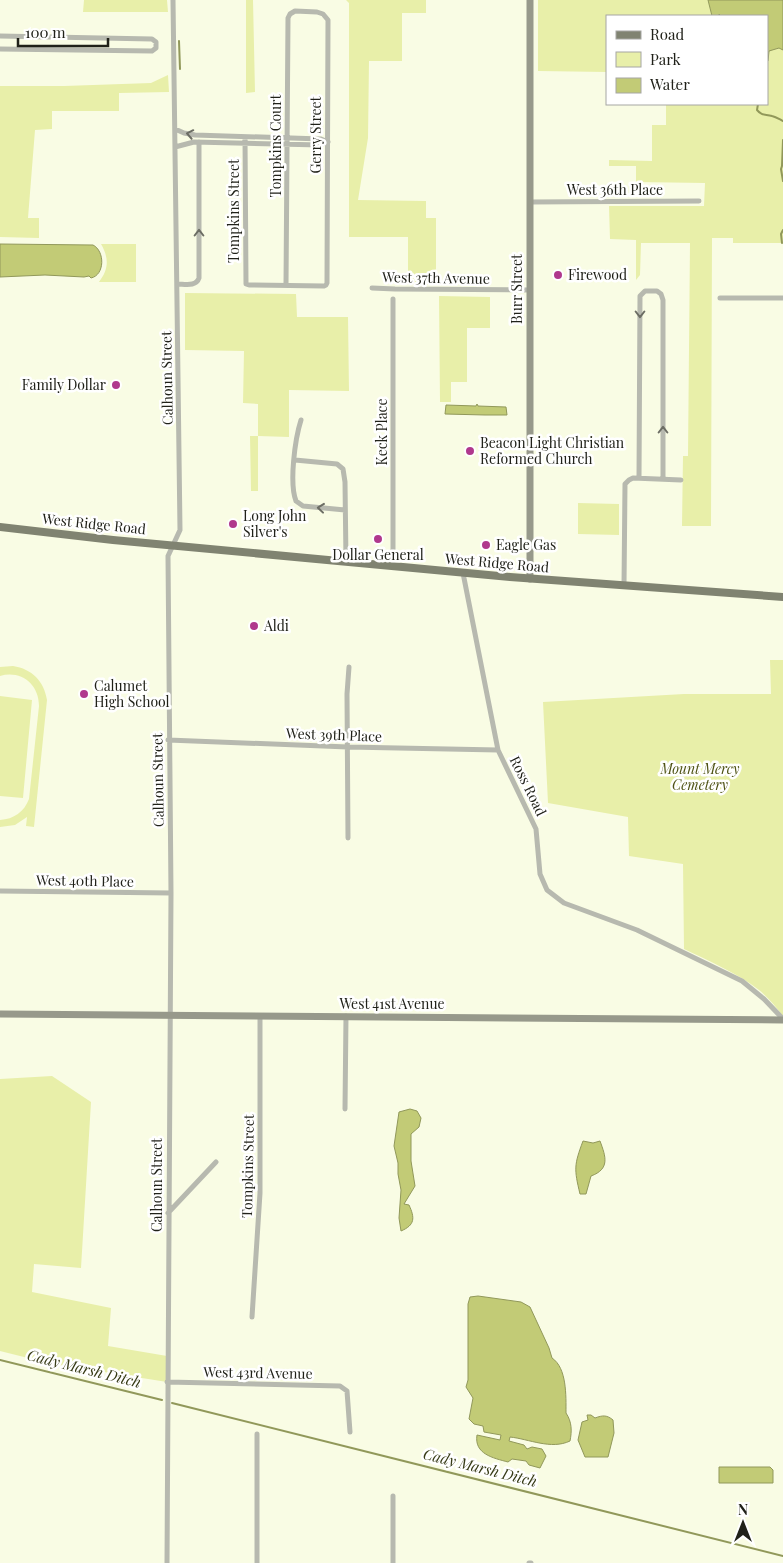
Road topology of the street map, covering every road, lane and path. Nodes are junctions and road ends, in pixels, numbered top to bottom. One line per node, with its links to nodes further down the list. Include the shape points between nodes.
1 (173, 0): 6 (street, Calhoun Street)
2 (530, 0): 13 (street, Burr Street)
3 (295, 11): 8 (street, Tompkins Court, via 288,20); 10 (street, Gerry Street, via 317,12 328,20)
4 (0, 36): 5 (street, via 152,39 156,42 152,51)
5 (0, 49)
6 (175, 129): 7 (street, one-way to 6, via 195,135); 11 (street, Calhoun Street)
7 (245, 140): 8 (street); 9 (street); 15 (street, Tompkins Street, via 246,284)
8 (287, 141): 10 (street, via 321,139); 15 (street, Tompkins Court)
9 (199, 142): 11 (street); 14 (street, one-way to 9, via 193,284 200,276)
10 (326, 142): 15 (street, Gerry Street, via 327,283)
11 (175, 148): 14 (street, Calhoun Street)
12 (699, 201): 13 (street, West 36th Place)
13 (530, 202): 17 (street, Burr Street)
14 (177, 284): 28 (street, Calhoun Street, via 180,530)
15 (286, 285)
16 (372, 288): 17 (street, West 37th Avenue)
17 (530, 290): 32 (street, Burr Street)
18 (720, 298): 19 (street)
19 (783, 298)
20 (393, 299): 30 (street, Keck Place)
21 (301, 420): 22 (street)
22 (295, 460): 26 (street, via 341,466 345,479); 26 (street, one-way to 22, via 297,503)
23 (640, 478): 24 (street); 24 (street, one-way to 23, via 664,300 655,291 644,292 640,298); 33 (street, via 629,480 624,487)
24 (663, 479): 25 (street)
25 (681, 480)
26 (346, 510): 29 (street)
27 (0, 527): 28 (main road, West Ridge Road)
28 (173, 545): 29 (main road, West Ridge Road); 36 (street, Calhoun Street, via 168,556)
29 (346, 562): 30 (main road, West Ridge Road)
30 (393, 566): 31 (main road, West Ridge Road)
31 (462, 573): 32 (main road, West Ridge Road); 38 (street, Ross Road)
32 (530, 579): 33 (main road, West Ridge Road)
33 (624, 586): 34 (main road, West Ridge Road)
34 (783, 597)
35 (349, 667): 37 (street)
36 (168, 740): 37 (street, West 39th Place); 41 (street, Calhoun Street)
37 (348, 747): 38 (street, West 39th Place); 39 (street)
38 (498, 750): 46 (street, Ross Road, via 536,829 540,874 547,890 564,903 638,930 742,981)
39 (348, 838)
40 (0, 891): 41 (street, West 40th Place)
41 (170, 893): 43 (street, Calhoun Street)
42 (0, 1014): 43 (street, West 41st Avenue)
43 (169, 1015): 44 (street, West 41st Avenue); 49 (street, Calhoun Street)
44 (260, 1016): 45 (street, West 41st Avenue); 50 (street, Tompkins Street, via 260,1193)
45 (346, 1016): 46 (street, West 41st Avenue); 47 (street)
46 (783, 1019)
47 (345, 1109)
48 (216, 1162): 49 (street)
49 (168, 1213): 51 (street, Calhoun Street)
50 (252, 1317)
51 (167, 1382): 52 (street, West 43rd Avenue, via 340,1386 347,1391); 55 (street, Calhoun Street)
52 (350, 1432)
53 (257, 1434): 57 (street)
54 (393, 1496): 58 (street)
55 (167, 1563): 56 (street)
56 (175, 1563)
57 (257, 1563)
58 (393, 1563)

